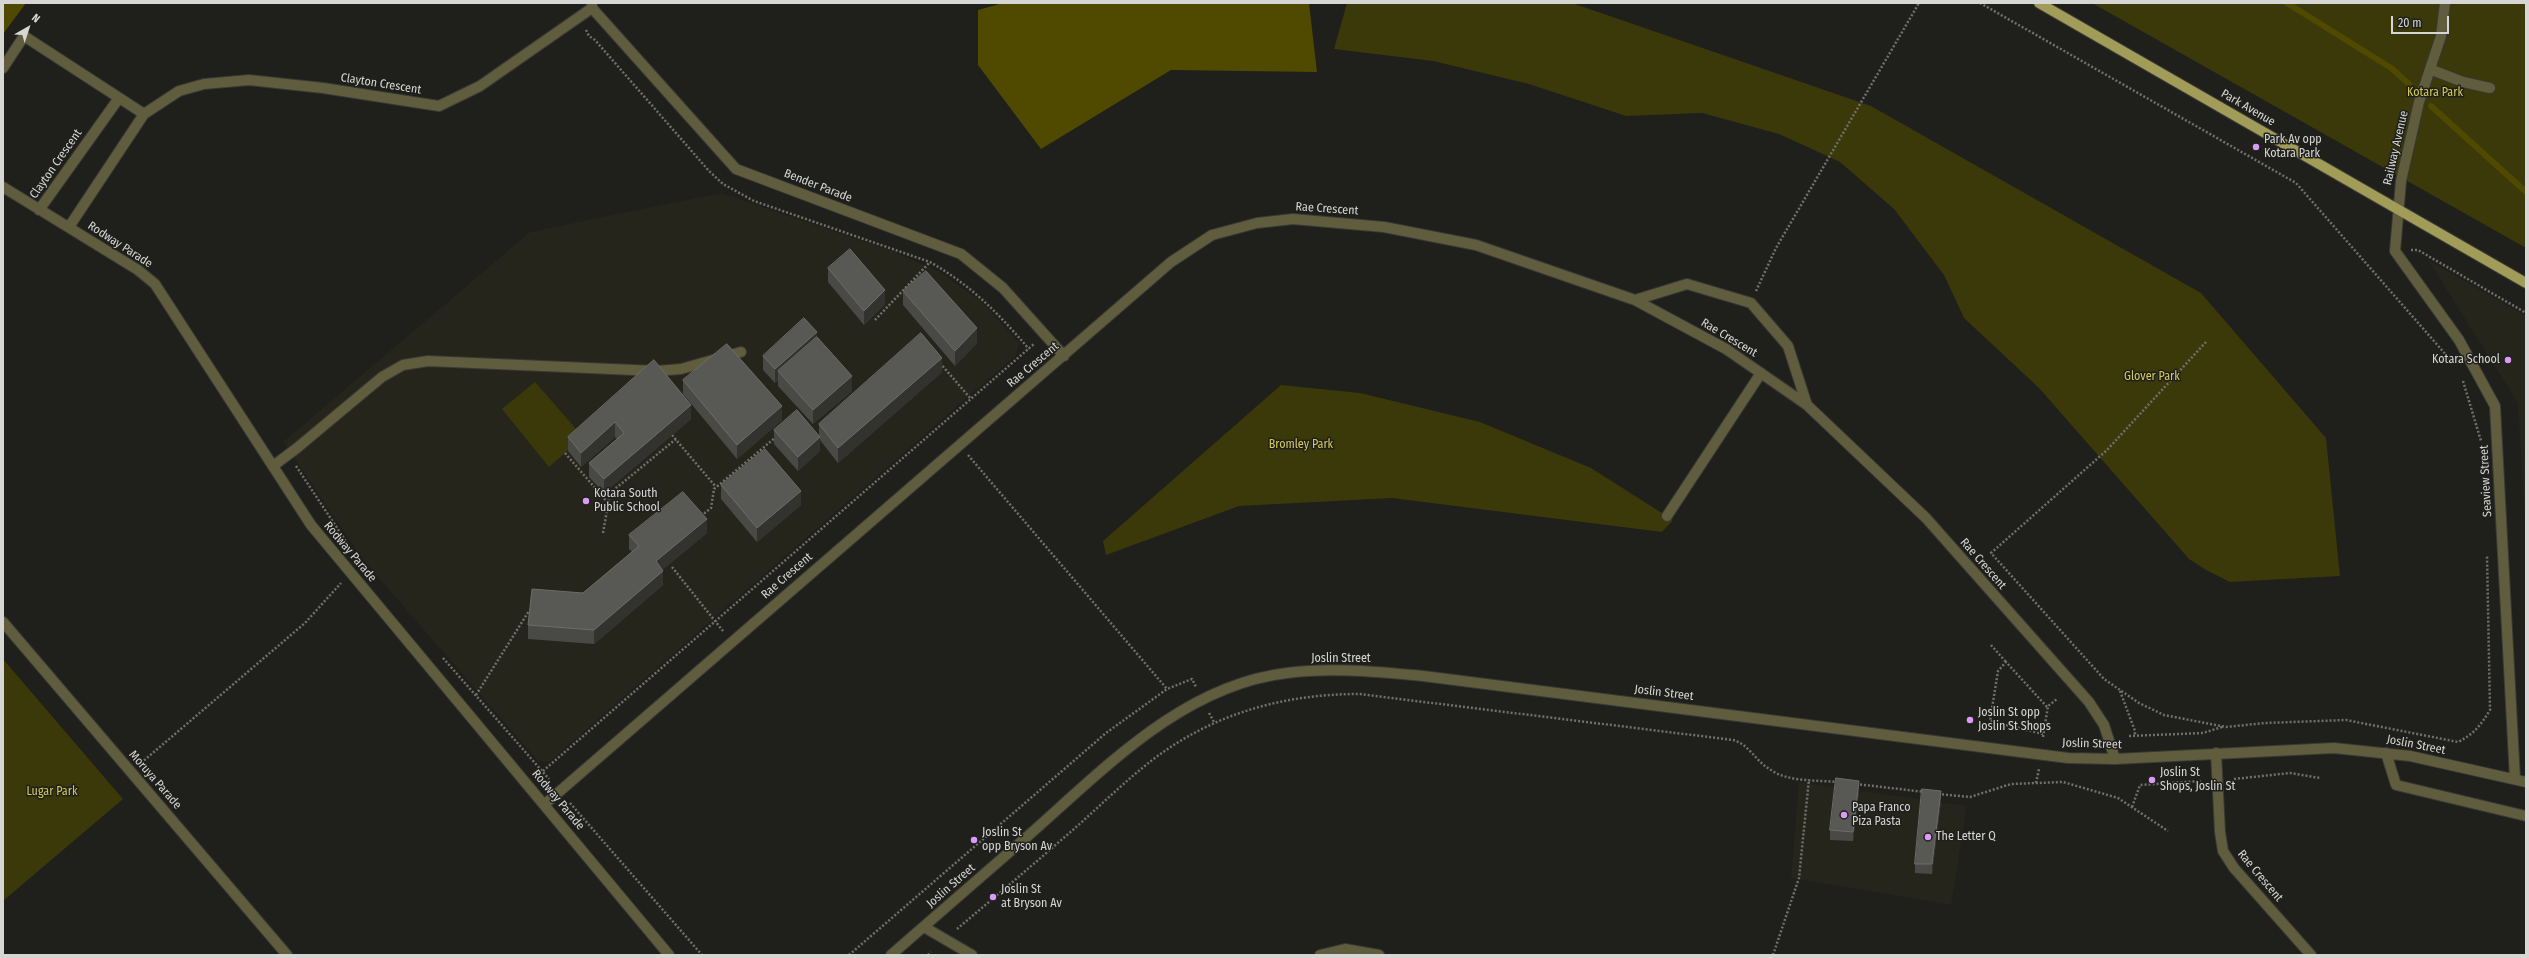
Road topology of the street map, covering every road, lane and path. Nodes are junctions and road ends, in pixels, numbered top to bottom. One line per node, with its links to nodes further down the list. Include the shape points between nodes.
1 (1919, 3): 19 (path, via 1776,248)
2 (1980, 3): 27 (path, via 2296,183)
3 (2039, 3): 13 (main road, Park Avenue)
4 (2445, 3): 7 (street, Railway Avenue, via 2441,36)
5 (592, 5): 10 (street, Clayton Crescent, via 480,86 439,106 323,88 249,80 204,84 185,90); 25 (street, Bender Parade, via 736,169 961,254 1003,288)
6 (3, 68): 9 (street, via 24,36)
7 (2432, 70): 8 (street, via 2463,82); 13 (street, Railway Avenue, via 2419,102)
8 (2490, 88)
9 (118, 98): 10 (street); 12 (street, Clayton Crescent)
10 (144, 114): 14 (street, Clayton Crescent)
11 (3, 187): 12 (street, Rodway Parade)
12 (39, 210): 14 (street, Rodway Parade)
13 (2397, 210): 15 (street); 17 (main road, Park Avenue)
14 (69, 227): 39 (street, Rodway Parade, via 138,270 154,284)
15 (2395, 251): 20 (path, via 2418,250); 79 (street, Seaview Street, via 2459,340 2495,406)
16 (930, 262): 21 (path)
17 (2526, 283)
18 (1635, 300): 19 (street, via 1687,284); 25 (street, Rae Crescent, via 1476,245 1384,227 1286,220 1257,223 1212,235 1171,262); 28 (street, Rae Crescent, via 1726,349)
19 (1751, 303): 31 (street, Rae Crescent, via 1788,346)
20 (2526, 313)
21 (875, 320)
22 (2206, 342): 60 (path, via 2107,450 1991,553 2099,674)
23 (1035, 343): 30 (path)
24 (741, 352): 38 (street, via 681,369 657,371 428,361 403,365 382,377)
25 (1064, 356): 35 (street, Rae Crescent)
26 (937, 360): 30 (path)
27 (2459, 370)
28 (1761, 373): 31 (street, Rae Crescent); 44 (street)
29 (2461, 376): 36 (path)
30 (971, 399): 52 (path)
31 (1806, 404): 71 (street, Rae Crescent, via 1926,518 2089,702 2104,725)
32 (782, 432): 40 (path)
33 (672, 435): 34 (path)
34 (676, 439): 41 (path); 43 (path, via 610,493)
35 (959, 444): 59 (path); 86 (street, Rae Crescent)
36 (2483, 449)
37 (565, 453): 43 (path)
38 (288, 454): 39 (street); 47 (path)
39 (273, 466): 50 (street, Rodway Parade, via 311,526)
40 (723, 482): 41 (path); 42 (path)
41 (716, 487): 45 (path, via 711,508)
42 (727, 487)
43 (608, 503): 46 (path)
44 (1667, 516)
45 (696, 520)
46 (603, 533)
47 (350, 547)
48 (2487, 551): 66 (path, via 2490,710 2481,726 2470,736 2458,742 2346,720)
49 (672, 567): 52 (path)
50 (351, 573): 74 (path, via 305,623); 86 (street, Rodway Parade)
51 (528, 611): 61 (path)
52 (716, 621): 54 (path); 73 (path)
53 (3, 622): 74 (street, Moruya Parade)
54 (723, 631)
55 (1991, 645): 57 (path)
56 (441, 656): 61 (path)
57 (2006, 662): 63 (path); 63 (path, via 1998,671 1990,721 2043,736)
58 (1197, 688): 59 (path, via 1192,679)
59 (1167, 689): 96 (path, via 1106,733)
60 (2120, 691): 66 (path, via 2164,715); 68 (path)
61 (476, 695): 73 (path)
62 (2057, 699): 63 (path)
63 (2048, 708)
64 (1209, 713): 65 (path)
65 (1214, 722): 77 (path, via 1262,705 1291,699 1314,695 1359,694 1733,740 1742,742 1771,771 1784,776); 91 (path, via 1151,761)
66 (2222, 727): 68 (path, via 2203,733)
67 (2129, 736): 68 (path)
68 (2135, 736)
69 (2216, 753): 70 (street, Joslin Street, via 2334,748); 71 (street, Joslin Street); 103 (street, Rae Crescent, via 2223,851 2234,868)
70 (2386, 753): 79 (street, Joslin Street); 88 (street, via 2396,785)
71 (2114, 759): 90 (street, Joslin Street, via 2068,758 1423,676 1357,670 1287,673 1238,685 1188,707 1142,737)
72 (2039, 769): 83 (path)
73 (543, 771): 76 (path)
74 (131, 772): 93 (street, Moruya Parade)
75 (2320, 778): 78 (path, via 2290,773)
76 (549, 779)
77 (1809, 779): 82 (path); 102 (path, via 1799,878)
78 (2234, 779)
79 (2515, 779): 81 (street, Joslin Street)
80 (2201, 781): 87 (path, via 2140,785)
81 (2526, 782)
82 (1840, 783)
83 (2036, 783): 84 (path, via 2011,784 1970,797); 87 (path, via 2063,782 2100,791)
84 (1855, 784)
85 (570, 803): 95 (path)
86 (545, 804): 94 (street, Rodway Parade)
87 (2132, 807): 89 (path)
88 (2526, 816)
89 (2168, 832)
90 (924, 927): 97 (street, Joslin Street); 99 (street)
91 (955, 931)
92 (931, 952): 98 (path)
93 (287, 955)
94 (669, 955)
95 (702, 955)
96 (849, 955)
97 (891, 955)
98 (928, 955)
99 (972, 955)
100 (1320, 955): 101 (street, via 1345,949)
101 (1378, 955)
102 (1773, 955)
103 (2311, 955)

